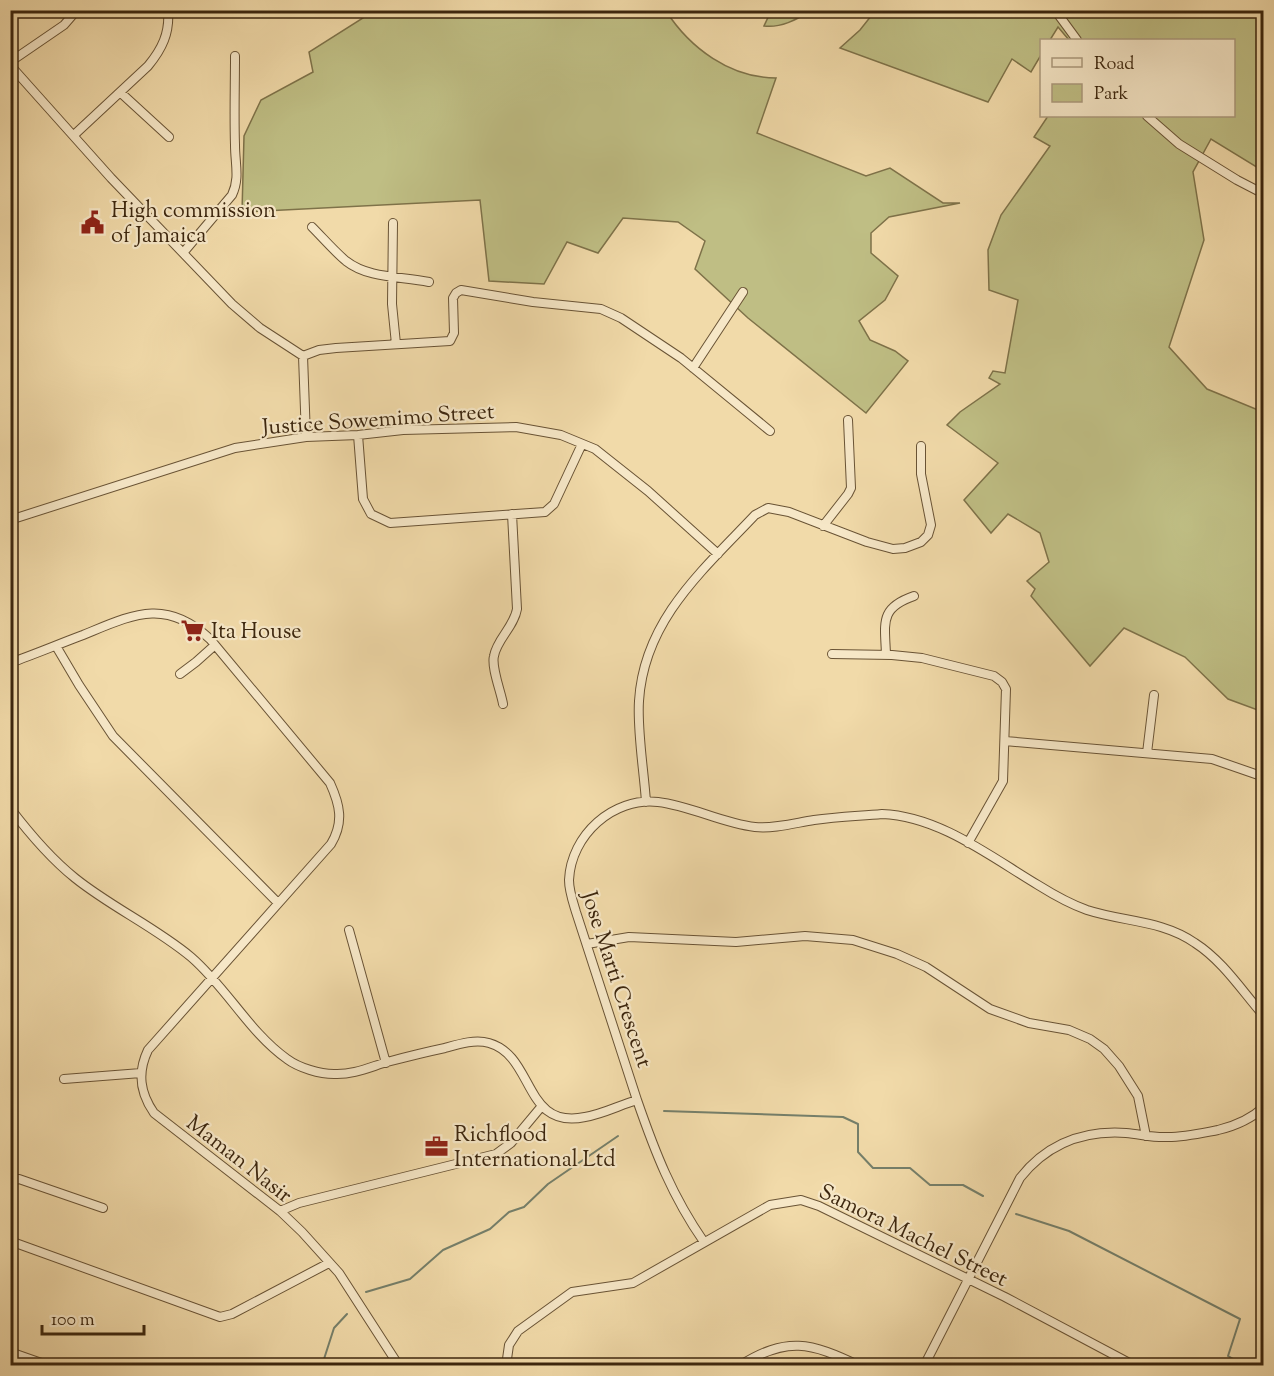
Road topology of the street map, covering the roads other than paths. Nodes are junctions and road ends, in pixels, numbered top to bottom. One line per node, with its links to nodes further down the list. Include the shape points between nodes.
1 (77, 10): 6 (street, via 64,25)
2 (168, 10): 7 (street, via 167,32 158,54)
3 (1056, 10): 4 (street)
4 (1076, 39)
5 (234, 56): 14 (street, via 236,187)
6 (10, 64): 9 (street)
7 (121, 93): 9 (street); 10 (street)
8 (1148, 117): 11 (street, via 1179,144)
9 (74, 135): 14 (street)
10 (169, 136)
11 (1263, 194)
12 (393, 223): 15 (street)
13 (312, 227): 15 (street, via 348,262)
14 (183, 253): 19 (street, via 232,304)
15 (393, 277): 16 (street); 18 (street)
16 (429, 282)
17 (743, 292): 20 (street)
18 (396, 344): 19 (street, via 319,350); 20 (street, via 450,341 454,333 453,298 468,290 600,309 621,318)
19 (303, 356): 24 (street)
20 (693, 368): 22 (street)
21 (848, 420): 29 (street, via 851,488)
22 (771, 431)
23 (358, 435): 24 (street, Justice Sowemimo Street); 25 (street, Justice Sowemimo Street, via 516,427 561,435); 27 (street, via 363,499 377,518 390,523)
24 (306, 437): 28 (street, Justice Sowemimo Street, via 235,448)
25 (582, 444): 27 (street, via 550,509); 30 (street, Justice Sowemimo Street, via 595,449 648,491)
26 (921, 446): 29 (street, via 921,474 931,525 925,539 893,549)
27 (512, 514): 39 (street, via 518,609 493,659)
28 (10, 520)
29 (823, 526): 30 (street, via 768,508 755,515)
30 (718, 554): 43 (street, via 675,603 648,652 639,705)
31 (914, 596): 35 (street, via 899,601 887,613)
32 (215, 645): 33 (street, via 187,622 158,614 131,615); 37 (street); 46 (street, via 330,783 338,802 336,834)
33 (56, 646): 36 (street); 46 (street, via 113,736)
34 (832, 654): 35 (street)
35 (886, 655): 40 (street, via 933,661 999,679 1006,689)
36 (10, 663)
37 (180, 674)
38 (1154, 695): 41 (street)
39 (503, 704)
40 (1005, 741): 41 (street); 45 (street, via 1001,784)
41 (1147, 753): 42 (street, via 1212,759)
42 (1263, 777)
43 (646, 802): 45 (street, Jose Marti Crescent, via 669,804 756,827 895,814 929,824); 48 (street, Jose Marti Crescent, via 603,817 587,831 576,852 569,881)
44 (10, 808): 49 (street, via 76,879 170,941)
45 (969, 843): 50 (street, Jose Marti Crescent, via 1068,902 1087,910 1162,926 1188,938 1219,964)
46 (278, 903): 49 (street)
47 (349, 930): 51 (street)
48 (587, 944): 54 (street, Jose Marti Crescent); 57 (street, via 629,937 736,942 805,936 853,940 897,954 926,967 990,1009 1029,1023 1069,1030 1104,1049 1138,1096)
49 (213, 978): 51 (street, via 265,1040 294,1064 334,1074); 52 (street, via 148,1050)
50 (1263, 1016)
51 (386, 1063): 55 (street, via 460,1044 489,1043 509,1053)
52 (141, 1073): 53 (street); 60 (street, Maman Nasir, via 144,1095 154,1113)
53 (64, 1079)
54 (637, 1100): 55 (street, via 585,1117 568,1118); 62 (street, Jose Marti Crescent, via 671,1188)
55 (542, 1107): 60 (street, via 511,1143 496,1154)
56 (1263, 1107): 57 (street, via 1247,1120 1228,1127 1178,1136)
57 (1146, 1136): 64 (street, via 1086,1135 1060,1143 1036,1160 1020,1178)
58 (10, 1181): 59 (street, via 19,1179)
59 (103, 1208)
60 (280, 1211): 63 (street, Maman Nasir)
61 (10, 1241): 63 (street, via 220,1317)
62 (704, 1242): 64 (street, Samora Machel Street, via 770,1205 801,1200); 68 (street, Samora Machel Street, via 633,1283 572,1292 512,1337)
63 (329, 1263): 67 (street, Maman Nasir)
64 (968, 1279): 71 (street); 72 (street, Samora Machel Street)
65 (10, 1352): 66 (street)
66 (50, 1365)
67 (399, 1365)
68 (506, 1365)
69 (739, 1365): 70 (street, via 784,1345 821,1349)
70 (860, 1365)
71 (924, 1365)
72 (1135, 1365)

